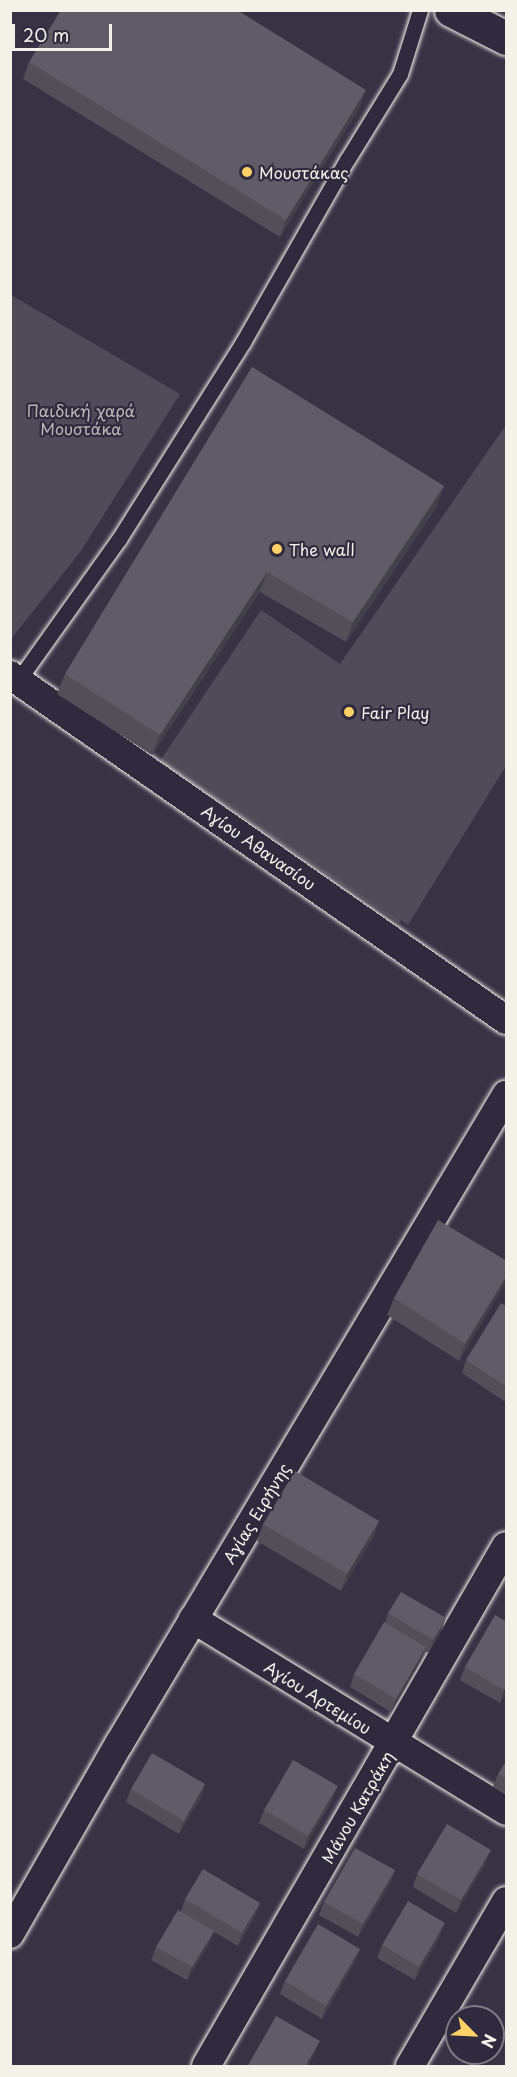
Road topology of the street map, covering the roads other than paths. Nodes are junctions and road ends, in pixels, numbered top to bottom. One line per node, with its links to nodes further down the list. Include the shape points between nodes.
1 (420, 10): 6 (lane, via 400,74 243,342 119,539)
2 (451, 10): 5 (street)
3 (502, 10): 4 (street)
4 (507, 13)
5 (507, 38)
6 (15, 677): 7 (street, Αγίου Αθανασίου)
7 (507, 1020)
8 (507, 1095): 10 (street, Αγίας Ειρήνης)
9 (507, 1546): 11 (street, Μάνου Κατράκη)
10 (193, 1619): 11 (street, Αγίου Αρτεμίου); 14 (street, Αγίας Ειρήνης)
11 (394, 1744): 12 (street, Αγίου Αρτεμίου); 15 (street, Μάνου Κατράκη)
12 (507, 1810)
13 (507, 1902): 16 (street)
14 (10, 1934)
15 (206, 2067)
16 (410, 2067)

